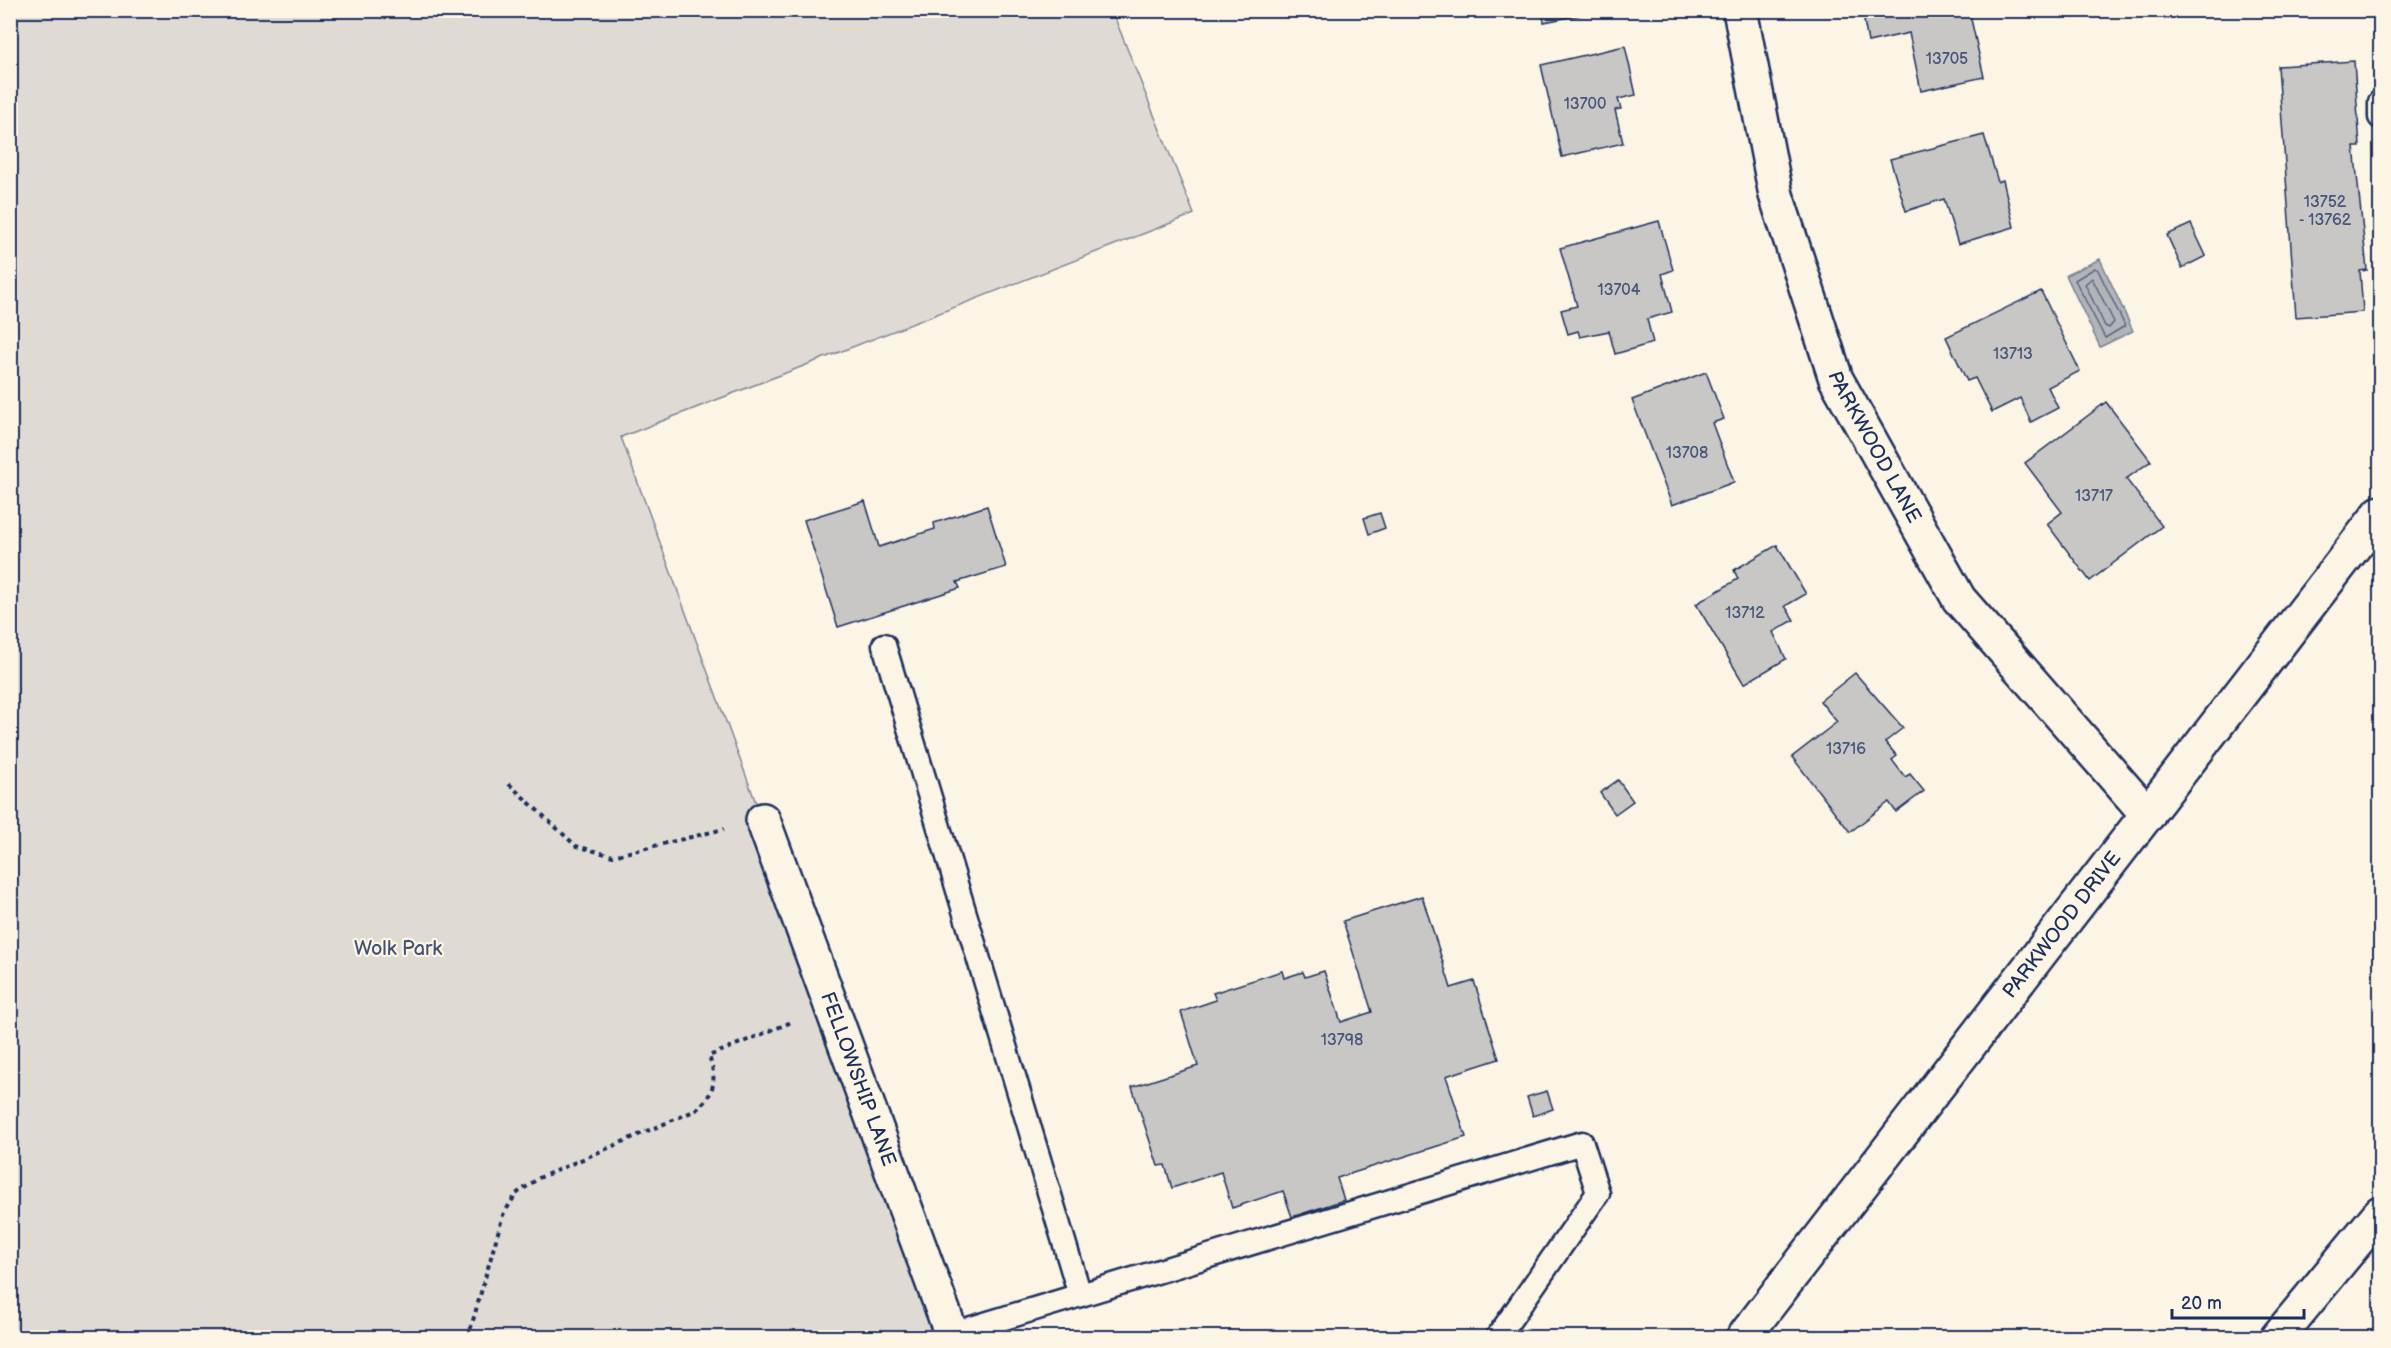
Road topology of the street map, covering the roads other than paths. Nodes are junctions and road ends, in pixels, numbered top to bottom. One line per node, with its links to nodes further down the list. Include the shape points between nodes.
1 (1740, 10): 6 (main road, PARKWOOD LANE, via 1776,195 1836,379 1959,599)
2 (2380, 102): 3 (lane)
3 (2380, 117)
4 (2380, 513): 6 (main road, PARKWOOD DRIVE)
5 (884, 645): 9 (lane)
6 (2148, 815): 12 (main road, PARKWOOD DRIVE)
7 (763, 820): 10 (main road, FELLOWSHIP LANE)
8 (2380, 1213): 13 (main road)
9 (1080, 1295): 10 (lane); 11 (lane, via 1582,1143 1598,1194)
10 (953, 1336)
11 (1497, 1338)
12 (1743, 1338)
13 (2277, 1338)

